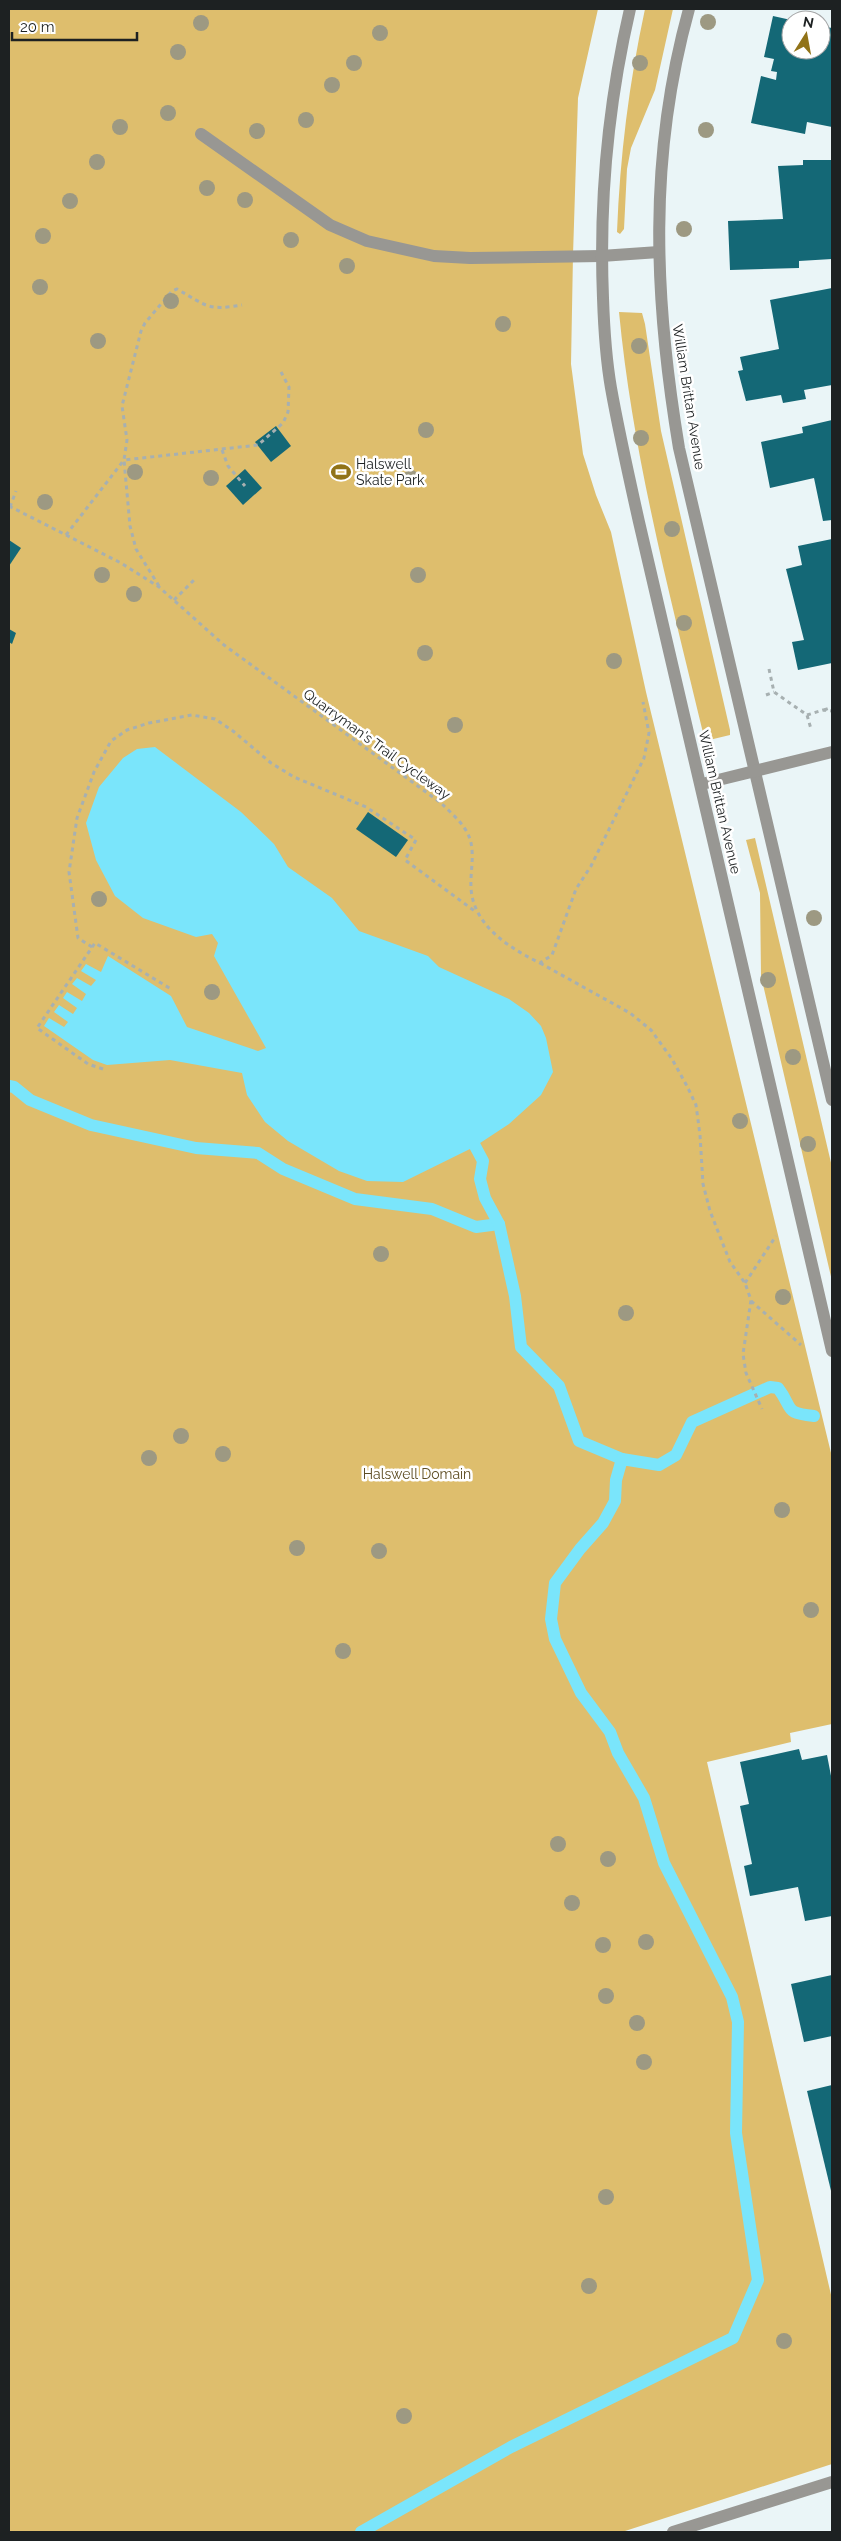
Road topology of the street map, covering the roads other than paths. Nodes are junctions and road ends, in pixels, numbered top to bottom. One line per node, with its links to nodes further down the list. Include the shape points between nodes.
1 (630, 9): 5 (street, William Brittan Avenue, via 610,114)
2 (689, 9): 4 (street, William Brittan Avenue, via 672,82 664,141)
3 (201, 134): 5 (street, via 330,224 367,241 434,256)
4 (659, 252): 5 (street); 7 (street, William Brittan Avenue, via 662,324 679,448)
5 (601, 256): 8 (street, William Brittan Avenue, via 610,387)
6 (832, 752): 7 (street)
7 (755, 771): 8 (street); 9 (street, William Brittan Avenue)
8 (702, 784): 10 (street, William Brittan Avenue)
9 (832, 1100)
10 (832, 1351)
11 (832, 2482): 12 (street)
12 (673, 2532)

